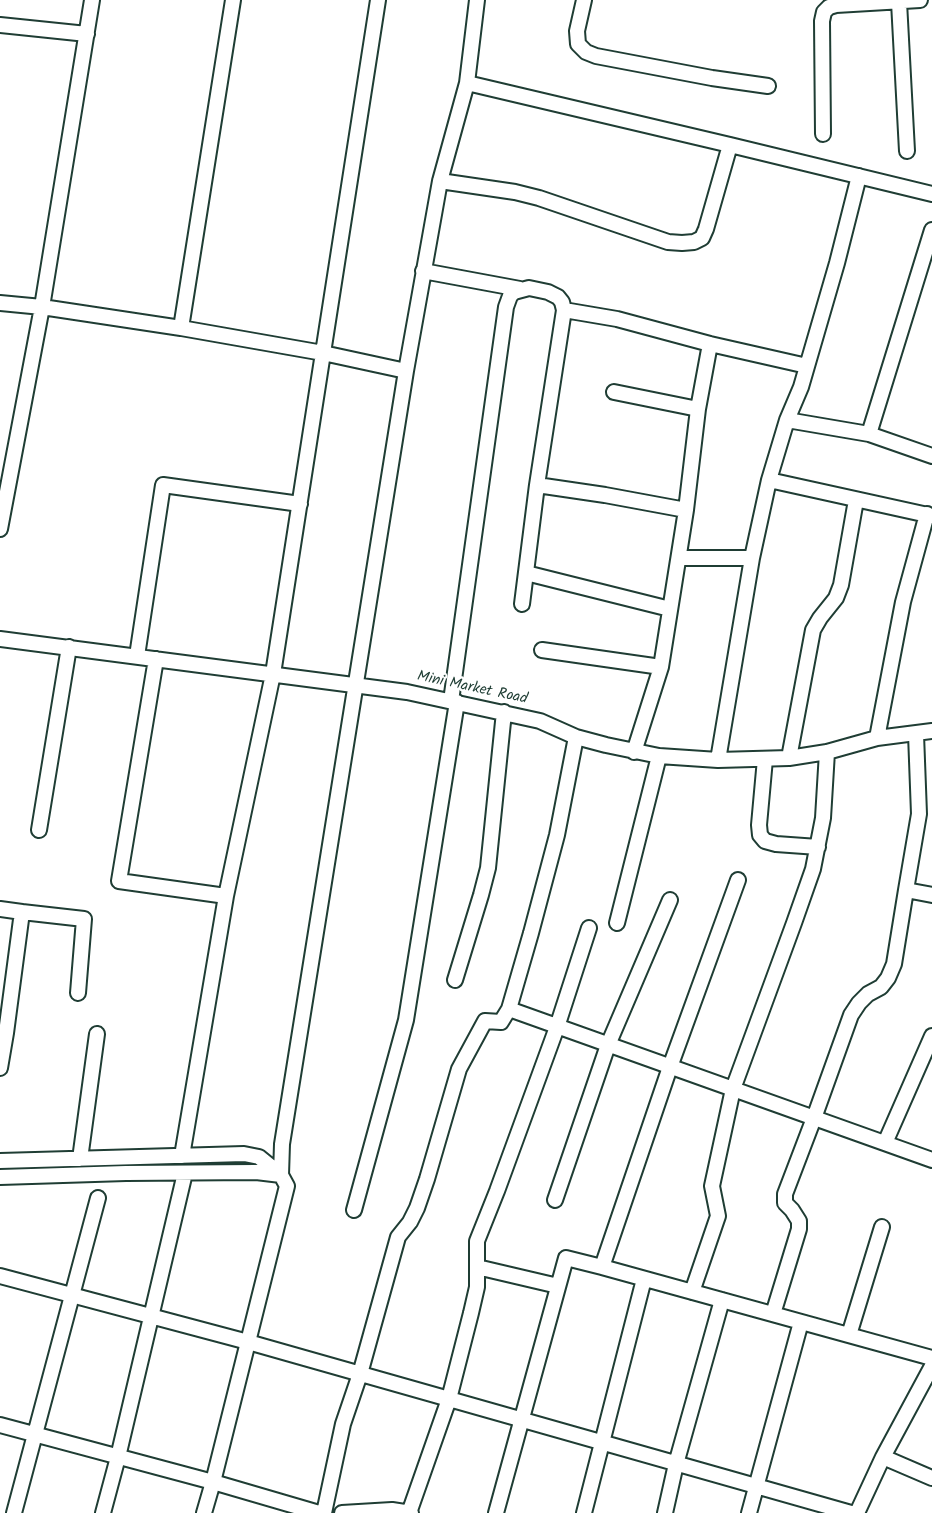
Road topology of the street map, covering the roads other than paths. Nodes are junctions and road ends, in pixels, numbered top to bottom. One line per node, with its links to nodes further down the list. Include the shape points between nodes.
1 (92, 0): 9 (street)
2 (232, 0): 24 (street)
3 (378, 0): 26 (street)
4 (477, 0): 10 (street)
5 (584, 0): 11 (street, via 577,31 578,44 586,52)
6 (920, 0): 7 (street)
7 (899, 2): 12 (street, via 836,5 824,12); 14 (street)
8 (0, 25): 9 (street)
9 (87, 34): 22 (street)
10 (467, 83): 13 (street); 16 (street)
11 (768, 86)
12 (823, 134)
13 (730, 145): 15 (street); 16 (street, via 706,229 702,238 694,242 668,242 539,198)
14 (907, 151)
15 (859, 176): 17 (street); 27 (street)
16 (440, 181): 19 (street)
17 (932, 194)
18 (932, 230): 32 (street)
19 (423, 271): 20 (street); 28 (street)
20 (520, 289): 23 (street, via 549,292 558,297); 54 (street, via 510,296 506,307)
21 (0, 303): 22 (street)
22 (42, 307): 24 (street); 40 (street)
23 (564, 310): 25 (street, via 617,319); 35 (street)
24 (181, 328): 26 (street)
25 (710, 344): 27 (street); 30 (street)
26 (322, 353): 28 (street); 37 (street)
27 (807, 366): 31 (street)
28 (406, 371): 53 (street)
29 (614, 392): 30 (street)
30 (698, 409): 38 (street)
31 (787, 420): 32 (street); 34 (street)
32 (869, 434): 33 (street)
33 (932, 456)
34 (769, 480): 36 (street); 42 (street)
35 (537, 485): 38 (street); 43 (street)
36 (856, 500): 39 (street); 64 (street, via 841,585 813,630)
37 (300, 504): 49 (street, via 163,485); 52 (street)
38 (686, 510): 41 (street)
39 (929, 515): 59 (street, via 903,602)
40 (0, 529)
41 (679, 558): 42 (street); 45 (street)
42 (752, 558): 65 (street)
43 (526, 573): 44 (street); 45 (street)
44 (522, 604)
45 (670, 609): 51 (street)
46 (0, 639): 47 (street, Mini Market Road)
47 (69, 647): 49 (street, Mini Market Road); 66 (street)
48 (542, 650): 51 (street)
49 (137, 656): 50 (street, Mini Market Road)
50 (156, 659): 52 (street, Mini Market Road); 71 (street, via 119,881)
51 (661, 667): 60 (street)
52 (273, 674): 53 (street, Mini Market Road); 71 (street)
53 (356, 686): 54 (street, Mini Market Road); 94 (street, via 282,1144)
54 (454, 702): 55 (street, Mini Market Road); 98 (street, via 406,1020)
55 (504, 712): 58 (street, Mini Market Road); 77 (street, via 488,868)
56 (932, 731): 57 (street, Mini Market Road)
57 (916, 734): 59 (street, Mini Market Road); 69 (street, via 919,814)
58 (576, 736): 60 (street, Mini Market Road); 79 (street, via 557,835)
59 (877, 738): 61 (street, Mini Market Road)
60 (634, 752): 62 (street, Mini Market Road)
61 (827, 752): 64 (street, Mini Market Road); 67 (street)
62 (658, 756): 65 (street, Mini Market Road); 75 (street)
63 (765, 759): 64 (street, Mini Market Road); 65 (street, Mini Market Road); 67 (street, via 760,836 776,844)
64 (789, 759)
65 (718, 760)
66 (39, 830)
67 (818, 847): 86 (street, via 795,923)
68 (738, 880): 84 (street)
69 (906, 890): 70 (street); 87 (street, via 894,964 881,987 868,994 851,1015)
70 (932, 895)
71 (226, 896): 89 (street)
72 (670, 900): 83 (street)
73 (0, 909): 74 (street)
74 (22, 912): 78 (street, via 84,919); 85 (street)
75 (617, 923)
76 (589, 928): 80 (street)
77 (455, 980)
78 (78, 993)
79 (509, 1009): 80 (street); 115 (street, via 501,1022 485,1021 459,1069 428,1179 410,1222 398,1237)
80 (557, 1026): 83 (street); 100 (street, via 477,1241)
81 (97, 1034): 90 (street)
82 (932, 1036): 88 (street)
83 (608, 1045): 84 (street); 97 (street)
84 (670, 1066): 86 (street); 101 (street)
85 (0, 1068)
86 (733, 1089): 87 (street); 105 (street, via 712,1185 718,1216)
87 (814, 1118): 88 (street); 108 (street, via 785,1194 785,1203 799,1221 799,1229)
88 (885, 1143): 91 (street)
89 (182, 1155): 90 (street); 94 (street, via 259,1157)
90 (80, 1159): 92 (street)
91 (932, 1160)
92 (0, 1161)
93 (185, 1173): 94 (street); 95 (street); 109 (street)
94 (281, 1175): 112 (street, via 287,1186)
95 (0, 1177)
96 (98, 1197): 106 (street)
97 (555, 1200)
98 (354, 1210)
99 (882, 1227): 111 (street)
100 (477, 1267): 104 (street); 118 (street, via 477,1287)
101 (602, 1267): 103 (street); 104 (street, via 566,1258)
102 (0, 1276): 106 (street)
103 (644, 1279): 105 (street); 122 (street)
104 (558, 1286): 119 (street)
105 (692, 1292): 107 (street)
106 (72, 1295): 109 (street); 121 (street)
107 (722, 1300): 108 (street); 125 (street)
108 (772, 1314): 110 (street)
109 (152, 1317): 112 (street); 123 (street)
110 (801, 1322): 111 (street); 128 (street)
111 (849, 1335): 113 (street)
112 (248, 1342): 115 (street); 127 (street)
113 (932, 1358)
114 (932, 1366): 116 (street)
115 (360, 1374): 118 (street); 132 (street)
116 (918, 1391): 117 (street); 124 (street)
117 (932, 1397)
118 (449, 1399): 119 (street); 134 (street)
119 (521, 1420): 122 (street); 135 (street)
120 (0, 1425): 121 (street)
121 (36, 1434): 123 (street); 129 (street)
122 (602, 1443): 125 (street); 136 (street)
123 (118, 1457): 127 (street); 130 (street)
124 (883, 1457): 126 (street); 140 (street)
125 (676, 1464): 128 (street); 137 (street)
126 (932, 1478)
127 (213, 1482): 131 (street); 132 (street)
128 (756, 1486): 138 (street); 139 (street)
129 (14, 1513)
130 (103, 1513)
131 (204, 1513)
132 (321, 1513)
133 (342, 1513): 134 (street)
134 (410, 1513)
135 (496, 1513)
136 (584, 1513)
137 (665, 1513)
138 (749, 1513)
139 (851, 1513)
140 (857, 1513)

